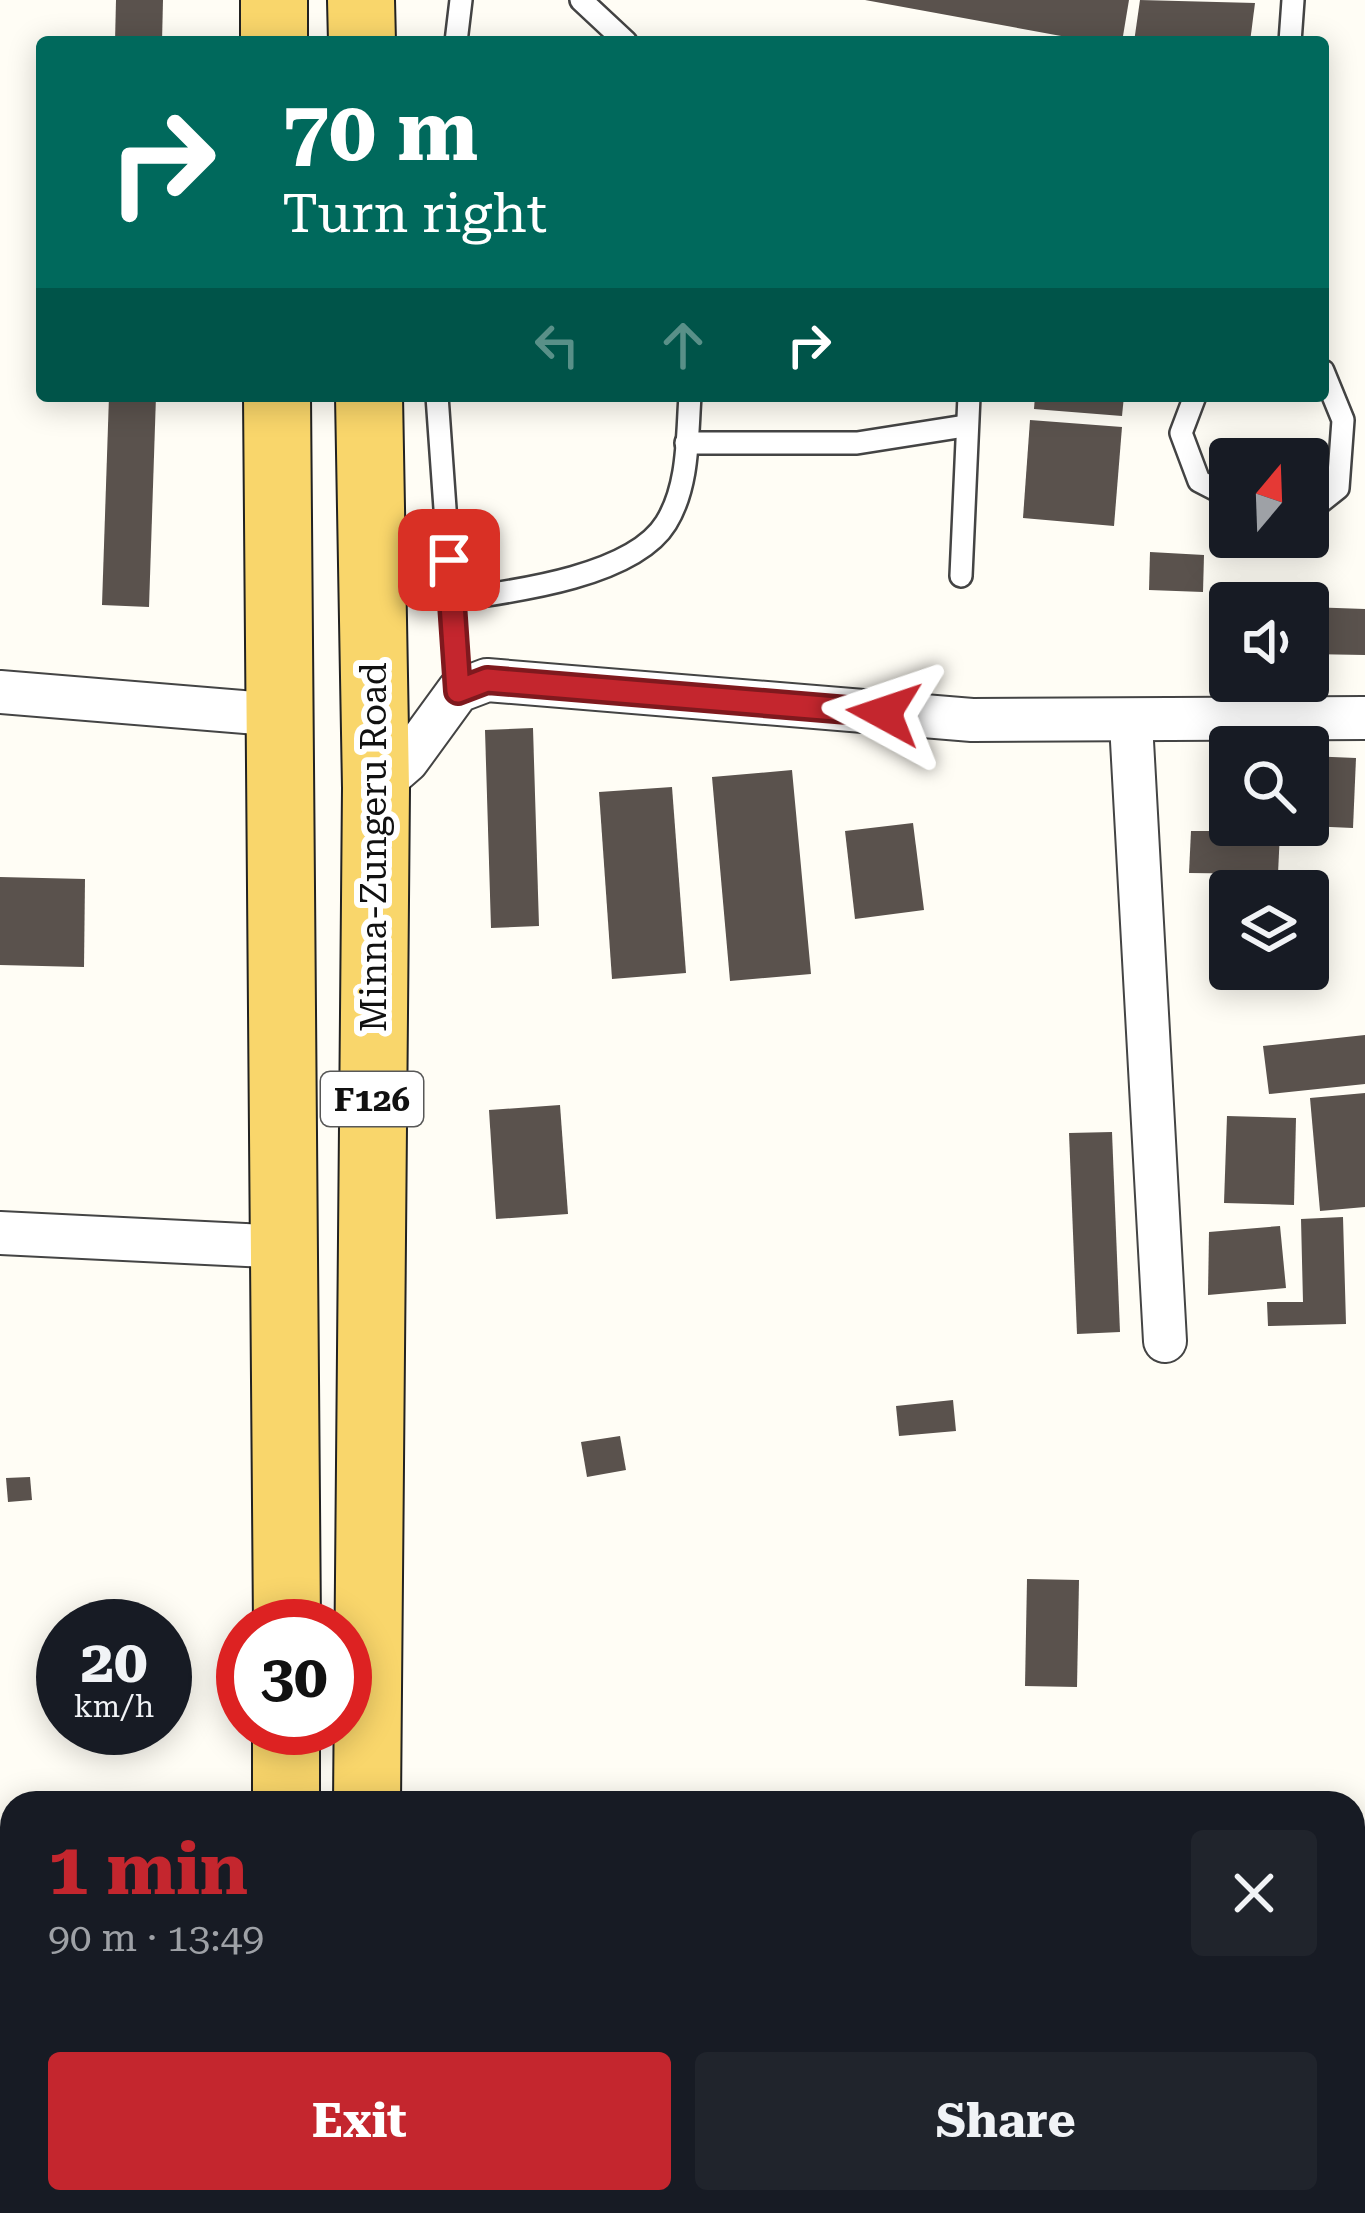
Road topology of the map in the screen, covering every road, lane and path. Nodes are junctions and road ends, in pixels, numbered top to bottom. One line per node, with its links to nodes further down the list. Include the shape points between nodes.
1 (274, 0): 6 (main road)
2 (361, 0): 7 (main road)
3 (461, 0): 8 (lane)
4 (580, 0): 9 (lane)
5 (1293, 0): 10 (lane)
6 (274, 36)
7 (362, 36)
8 (457, 36)
9 (619, 36)
10 (1290, 36)
11 (1329, 385): 21 (lane, via 1343,420 1338,488)
12 (278, 402): 26 (main road, F126)
13 (369, 402): 29 (main road, Minna-Zungeru Road / F126)
14 (437, 402): 23 (lane)
15 (689, 402): 19 (lane)
16 (968, 402): 18 (lane)
17 (1193, 402): 20 (lane, via 1181,433 1199,481)
18 (964, 426): 19 (lane, via 857,442); 22 (lane)
19 (686, 443): 23 (lane, via 682,484 665,525 641,548 547,586)
20 (1209, 486)
21 (1329, 495)
22 (961, 576)
23 (452, 600): 24 (lane)
24 (458, 691): 28 (street, via 487,680 972,720); 29 (street, via 407,761)
25 (0, 692): 26 (street)
26 (280, 715): 31 (main road, F126)
27 (1365, 718): 28 (street)
28 (1131, 723): 32 (street)
29 (376, 788): 36 (main road, Minna-Zungeru Road / F126)
30 (0, 1233): 31 (street)
31 (288, 1247): 33 (main road, F126)
32 (1165, 1341)
33 (286, 1599)
34 (286, 1755): 35 (main road)
35 (286, 1791)
36 (367, 1791)

